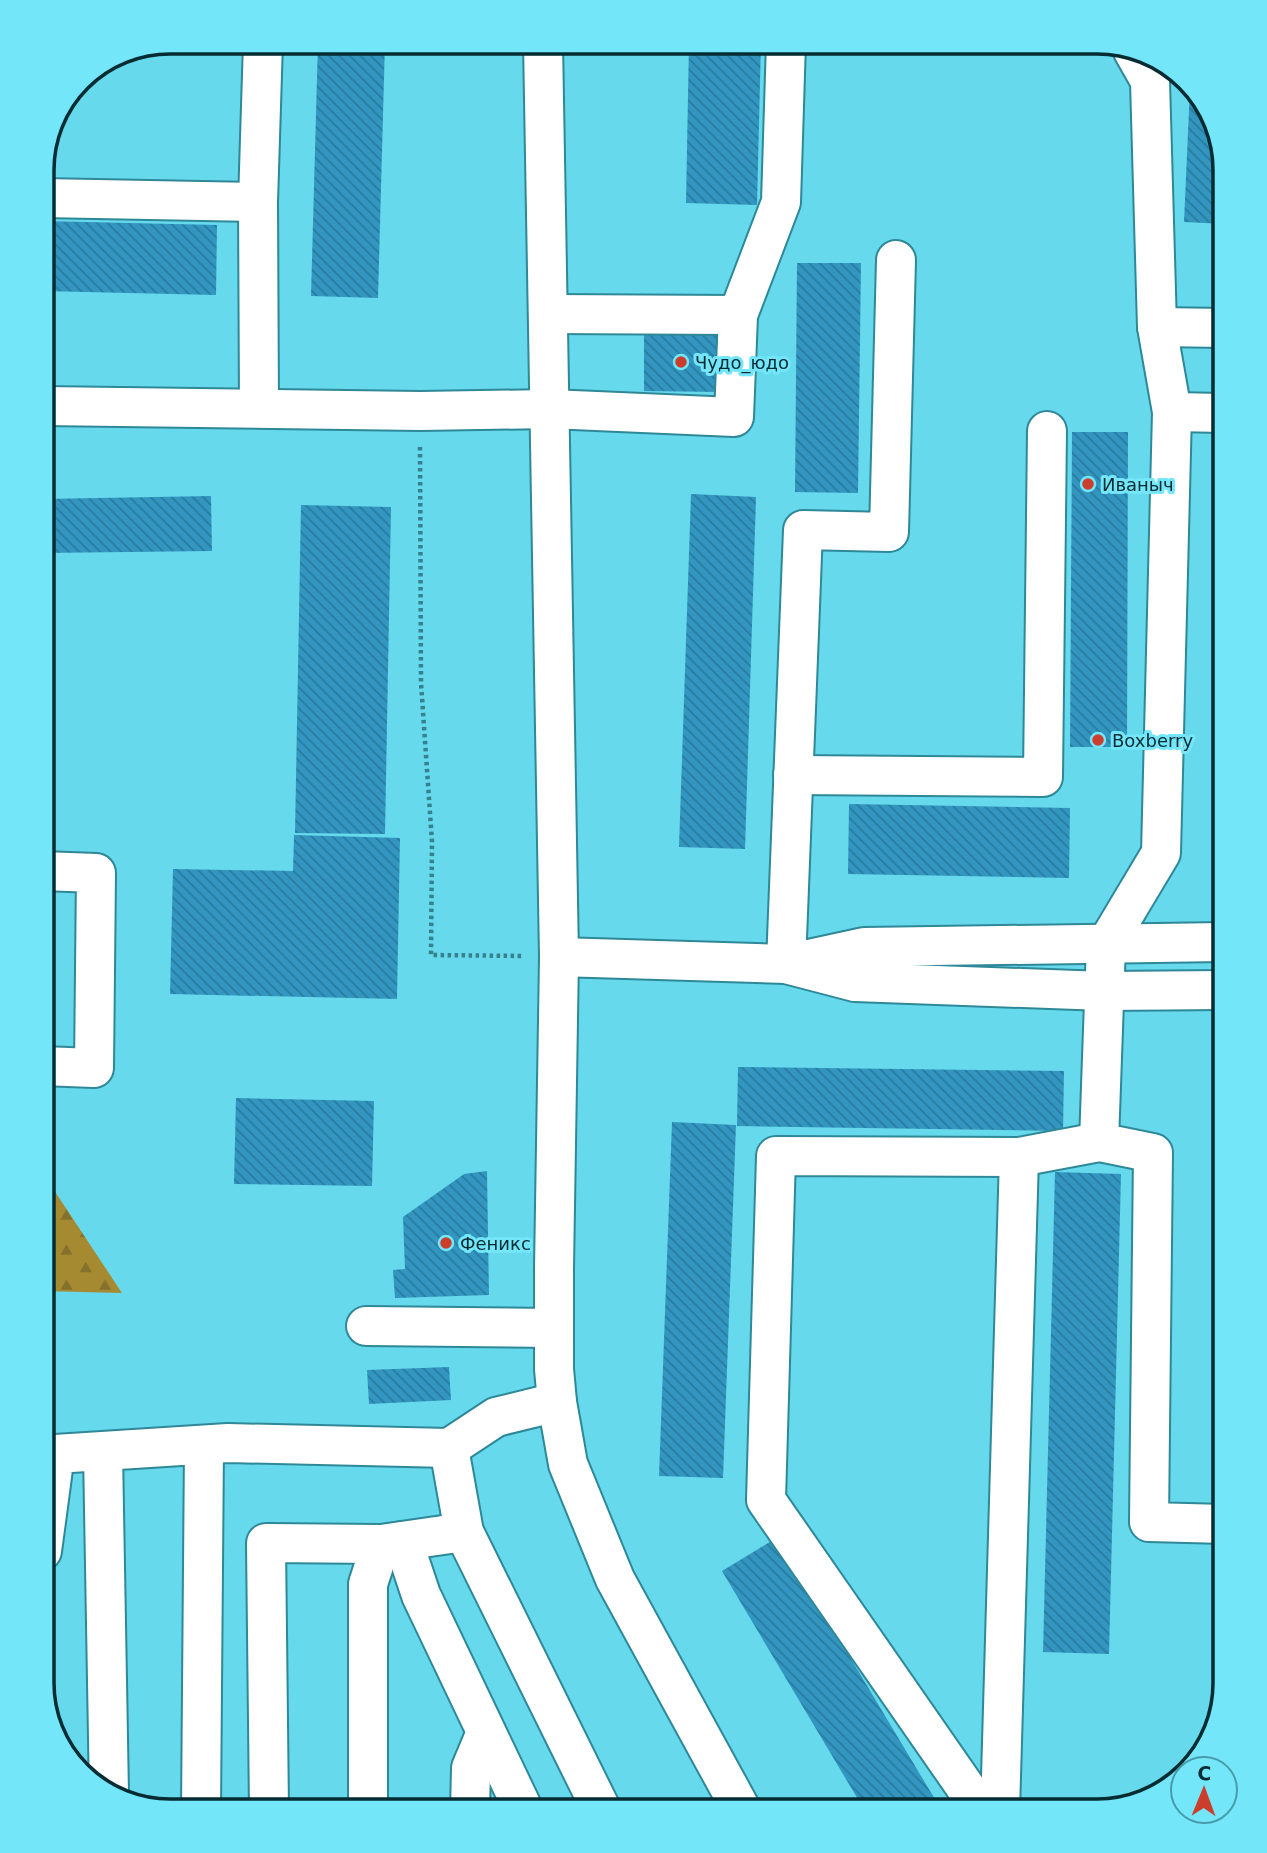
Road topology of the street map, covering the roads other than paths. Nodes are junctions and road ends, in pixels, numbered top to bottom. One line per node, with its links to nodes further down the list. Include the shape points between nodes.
1 (263, 54): 6 (street)
2 (543, 54): 8 (street)
3 (786, 54): 9 (street, via 781,202)
4 (1140, 63): 10 (street, via 1150,81)
5 (54, 198): 6 (street)
6 (258, 202): 13 (street)
7 (896, 260): 18 (street, via 889,532 803,530)
8 (548, 314): 9 (street); 14 (street)
9 (738, 315): 14 (street, via 734,417)
10 (1157, 327): 11 (street); 15 (street)
11 (1213, 328)
12 (54, 406): 13 (street)
13 (259, 408): 14 (street)
14 (550, 409): 22 (street)
15 (1172, 412): 16 (street); 21 (street, via 1161,853)
16 (1213, 413)
17 (1047, 431): 18 (street, via 1043,777)
18 (793, 775): 23 (street)
19 (54, 871): 26 (street, via 96,873 94,1068)
20 (1213, 942): 21 (street)
21 (1106, 944): 23 (street, via 864,947); 25 (street)
22 (559, 957): 23 (street); 30 (street)
23 (786, 964): 25 (street, via 855,982)
24 (1213, 990): 25 (street)
25 (1104, 991): 27 (street)
26 (54, 1066)
27 (1099, 1142): 28 (street); 36 (street, via 1153,1153 1149,1522)
28 (1019, 1157): 48 (street, via 776,1156 766,1500); 49 (street)
29 (366, 1326): 30 (street)
30 (554, 1328): 31 (street)
31 (557, 1402): 33 (street, via 495,1417); 47 (street, via 568,1464 615,1579)
32 (204, 1445): 33 (street); 34 (street); 41 (street)
33 (449, 1448): 37 (street)
34 (103, 1452): 35 (street, via 55,1454); 40 (street)
35 (54, 1461)
36 (1213, 1524)
37 (464, 1532): 38 (street); 46 (street)
38 (392, 1542): 39 (street); 42 (street, via 266,1543); 43 (street, via 368,1584)
39 (486, 1732): 44 (street, via 471,1768); 45 (street)
40 (109, 1781)
41 (201, 1799)
42 (270, 1799)
43 (368, 1799)
44 (470, 1799)
45 (518, 1799)
46 (596, 1799)
47 (735, 1799)
48 (974, 1799)
49 (1000, 1799)

